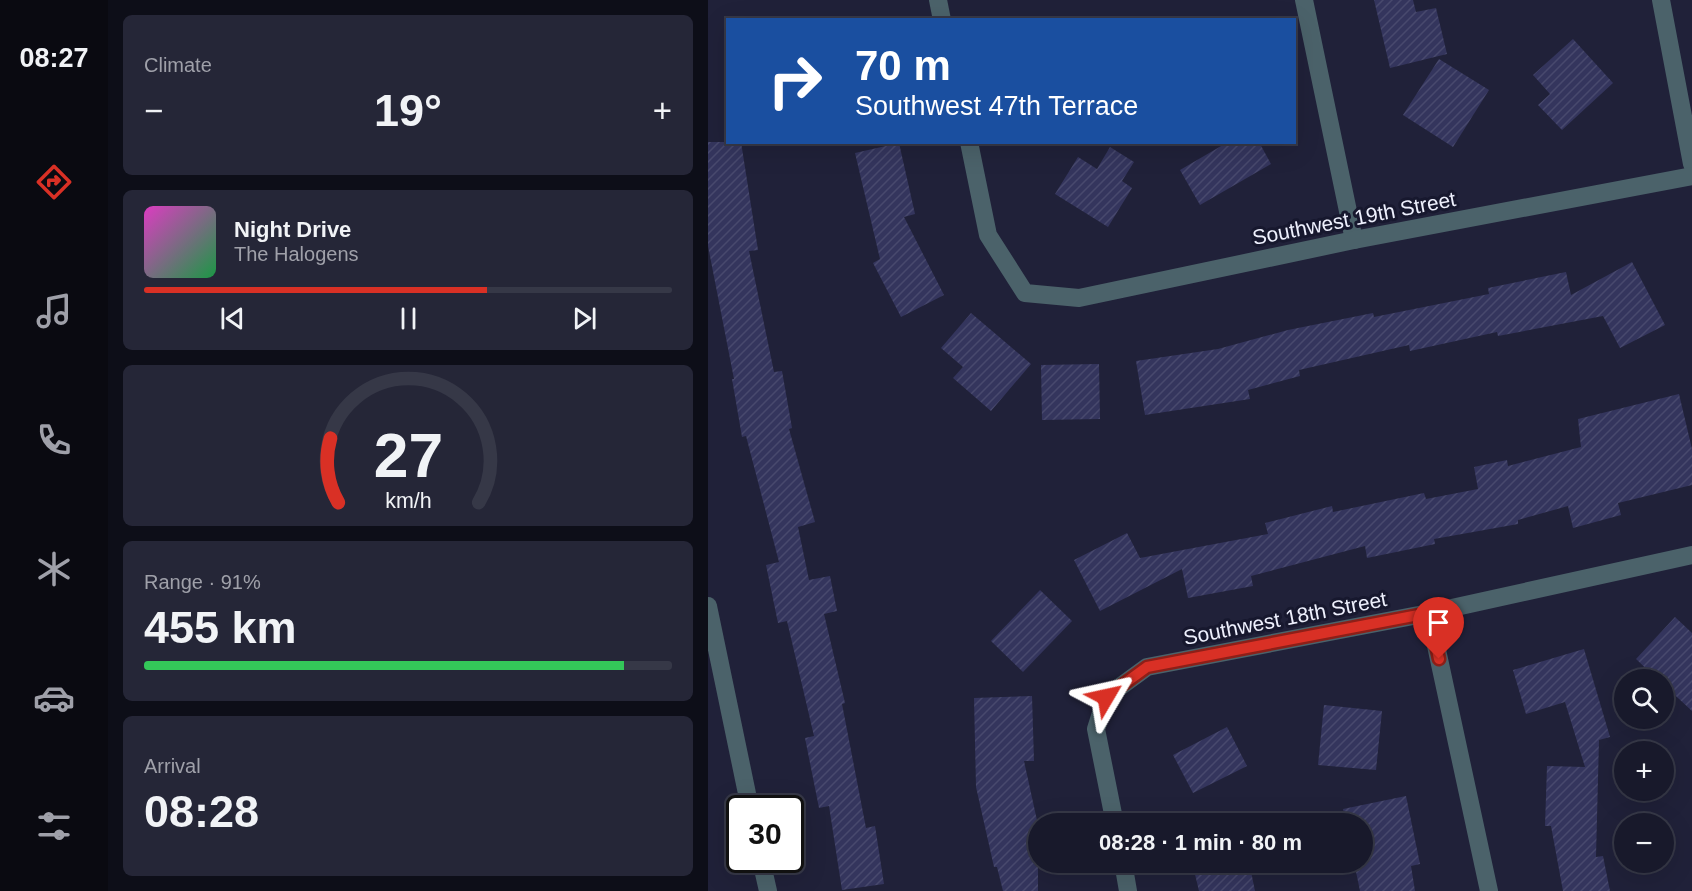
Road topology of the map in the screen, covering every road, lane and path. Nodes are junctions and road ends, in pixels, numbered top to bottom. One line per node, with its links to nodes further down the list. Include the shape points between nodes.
1 (938, 0): 4 (street)
2 (1304, 0): 8 (street)
3 (1661, 0): 6 (street)
4 (942, 18)
5 (969, 144): 8 (street, Southwest 19th Street, via 988,236 1025,293 1079,298)
6 (1692, 164)
7 (1692, 176): 8 (street, Southwest 19th Street)
8 (1354, 240)
9 (1692, 555): 11 (street, Southwest 18th Street)
10 (708, 606): 12 (street)
11 (1429, 613): 13 (street, Southwest 18th Street, via 1147,667 1106,697 1096,729); 18 (street)
12 (747, 795)
13 (1113, 813)
14 (764, 873): 16 (street)
15 (1125, 873): 17 (street)
16 (768, 891)
17 (1128, 891)
18 (1489, 891)

